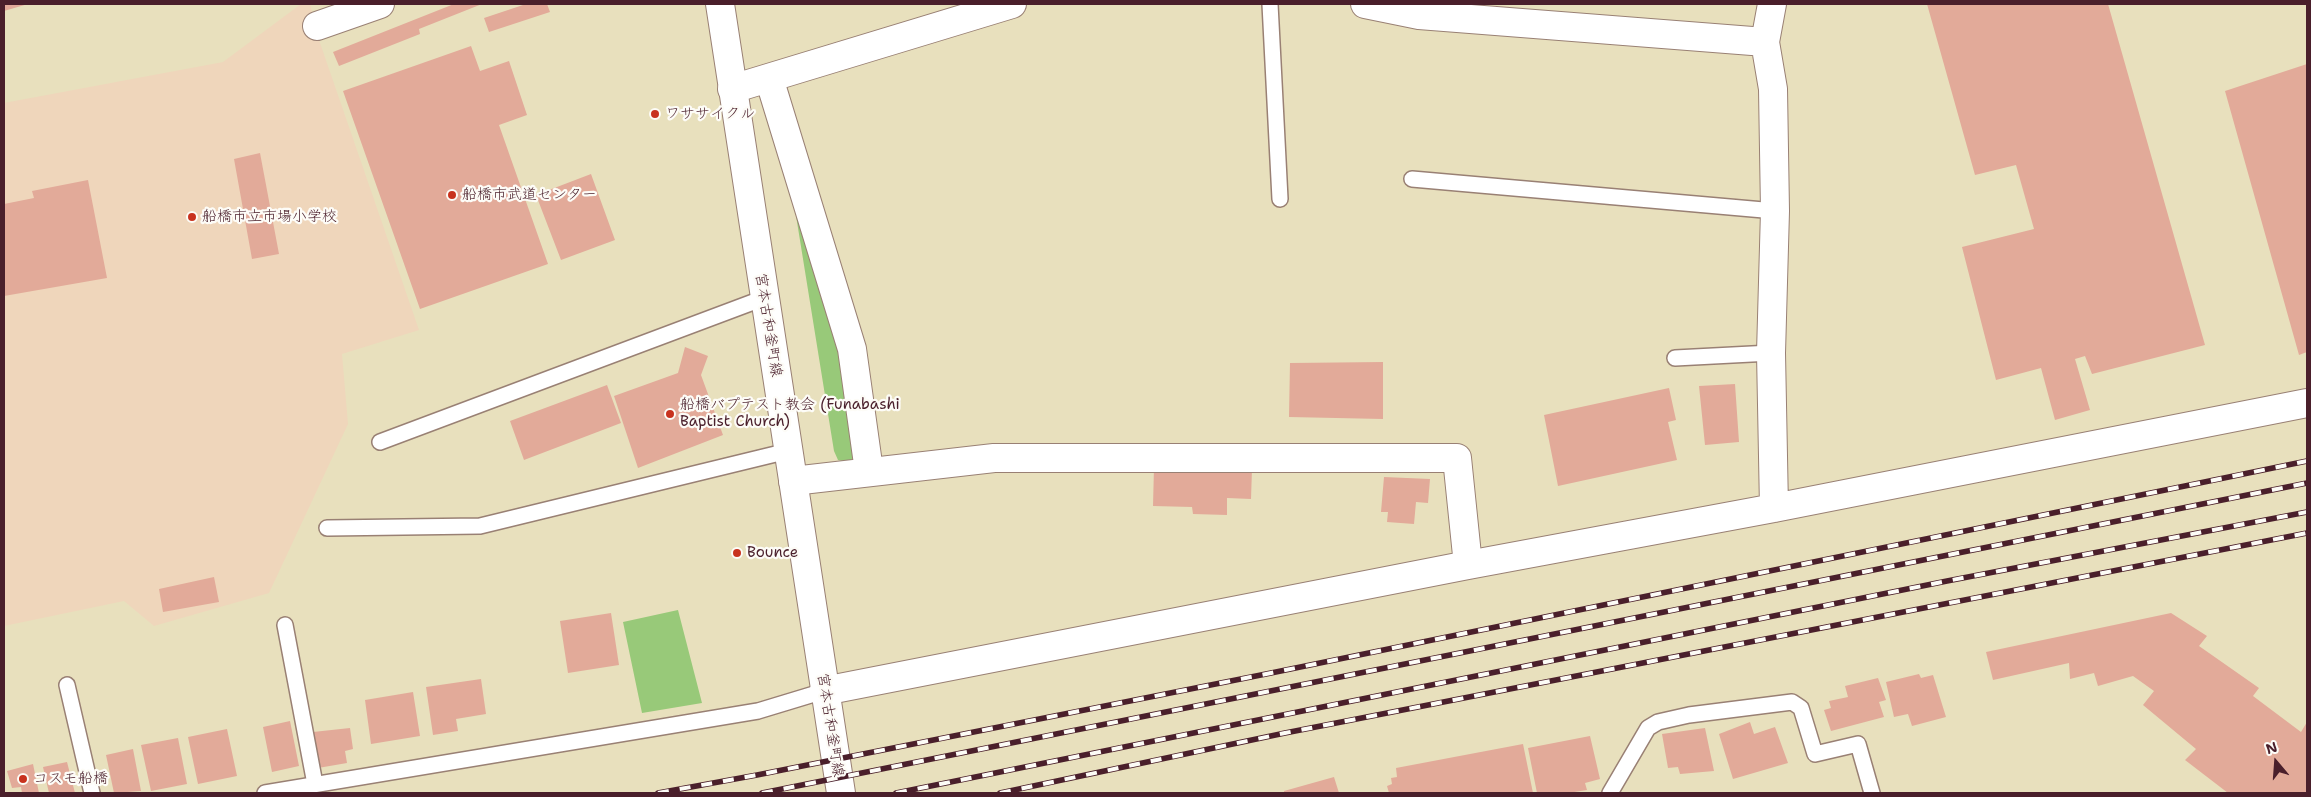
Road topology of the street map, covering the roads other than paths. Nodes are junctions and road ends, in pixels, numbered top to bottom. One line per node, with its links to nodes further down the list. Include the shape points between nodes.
1 (380, 4): 7 (street)
2 (720, 4): 10 (street, 宮本古和釜町線)
3 (1012, 4): 9 (street)
4 (1270, 4): 12 (lane)
5 (1365, 4): 8 (street, via 1420,15)
6 (1772, 4): 8 (street)
7 (317, 26)
8 (1765, 42): 13 (street, via 1773,89)
9 (769, 78): 10 (street); 20 (street, via 852,349)
10 (732, 89): 14 (street, 宮本古和釜町線)
11 (1412, 179): 13 (lane)
12 (1280, 199)
13 (1775, 211): 15 (street)
14 (764, 298): 18 (lane); 19 (street, 宮本古和釜町線)
15 (1771, 353): 16 (lane); 22 (street)
16 (1675, 358)
17 (2307, 402): 22 (street)
18 (380, 442)
19 (788, 451): 21 (street, 宮本古和釜町線); 23 (lane, via 480,526)
20 (869, 471): 21 (street); 24 (street, via 994,458 1457,458)
21 (793, 481): 27 (street, 宮本古和釜町線)
22 (1774, 508): 24 (street)
23 (326, 528)
24 (1468, 565): 27 (street)
25 (285, 625): 28 (lane)
26 (67, 685): 29 (lane)
27 (824, 691): 28 (lane, via 758,711); 31 (street, 宮本古和釜町線)
28 (315, 784): 30 (lane)
29 (92, 793)
30 (265, 793)
31 (841, 793)
32 (1610, 793): 33 (lane, via 1648,728 1658,722 1792,702 1801,708 1815,754 1858,744)
33 (1872, 793)

